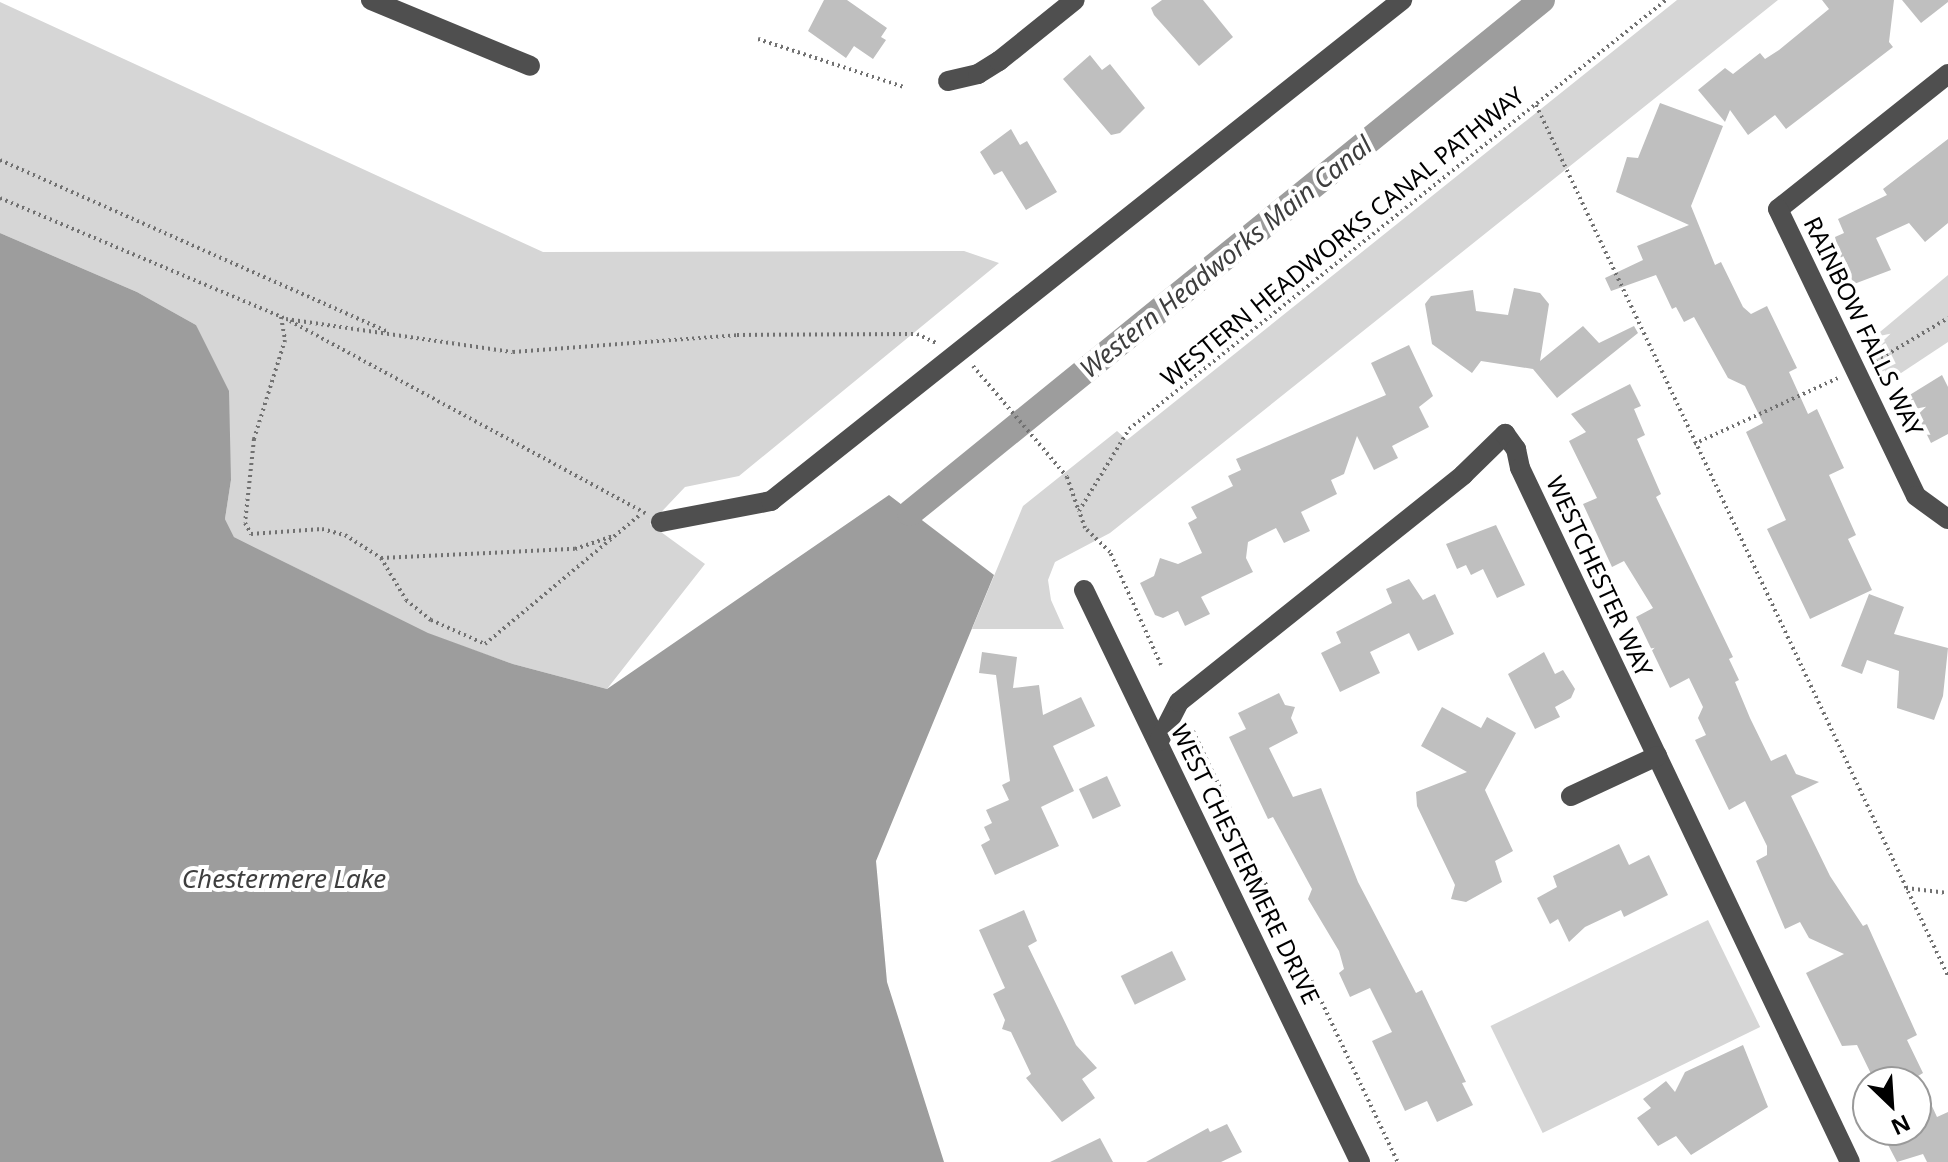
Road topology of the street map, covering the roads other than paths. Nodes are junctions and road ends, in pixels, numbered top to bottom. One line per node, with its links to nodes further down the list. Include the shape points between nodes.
1 (371, 0): 4 (street)
2 (1075, 0): 7 (street, via 999,61 978,74)
3 (1402, 0): 8 (street, via 771,501)
4 (409, 8): 5 (street)
5 (530, 66)
6 (1948, 74): 9 (street, RAINBOW FALLS WAY, via 1778,209 1916,496)
7 (948, 81)
8 (652, 517)
9 (1948, 519)
10 (1084, 590): 11 (street, WEST CHESTERMERE DRIVE)
11 (1159, 741): 12 (street, WESTCHESTER WAY, via 1179,702 1463,475 1505,434); 15 (street, WEST CHESTERMERE DRIVE)
12 (1657, 756): 13 (street); 14 (street, WESTCHESTER WAY)
13 (1571, 796)
14 (1845, 1160)
15 (1360, 1162)

